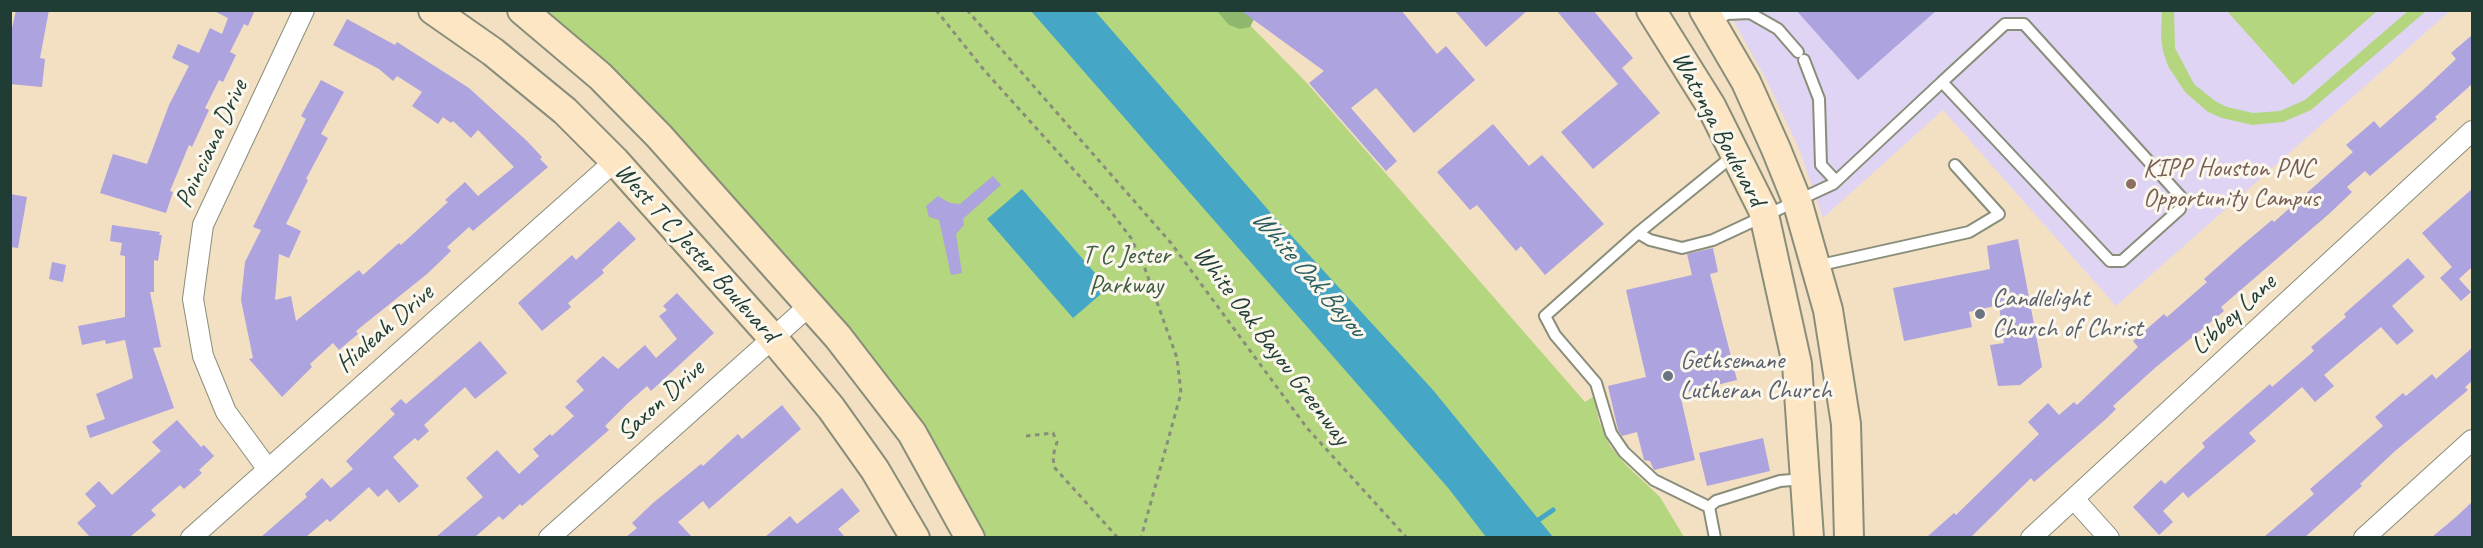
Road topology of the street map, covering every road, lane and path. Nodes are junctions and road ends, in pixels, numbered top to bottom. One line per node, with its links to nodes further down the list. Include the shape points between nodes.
1 (304, 10): 24 (street, Poinciana Drive, via 203,225 193,299 203,356 226,412)
2 (433, 10): 13 (main road, West T C Jester Boulevard, via 493,52 565,111)
3 (522, 10): 20 (main road, West T C Jester Boulevard, via 600,76 659,136)
4 (936, 10): 8 (path)
5 (940, 10): 8 (path)
6 (967, 10): 34 (path, White Oak Bayou Greenway, via 1171,243 1307,428)
7 (1652, 10): 12 (main road, Watonga Boulevard, via 1711,106)
8 (941, 17): 33 (path, via 1131,238 1161,310 1177,358 1181,393)
9 (1708, 17): 15 (lane, via 1750,14 1778,29 1801,56 1819,99 1821,165); 16 (main road, Watonga Boulevard, via 1746,82)
10 (1942, 82): 10 (lane, via 2005,24 2024,24 2181,197 2180,209 2122,261 2110,261); 15 (lane)
11 (2472, 131): 26 (street, Libbey Lane)
12 (1734, 155): 17 (main road, Watonga Boulevard); 18 (lane)
13 (615, 161): 21 (main road, West T C Jester Boulevard); 24 (street, Hialeah Drive)
14 (1955, 165): 19 (lane, via 1999,214 1969,232)
15 (1836, 181): 16 (lane)
16 (1797, 201): 17 (lane); 19 (main road, Watonga Boulevard)
17 (1764, 215): 18 (lane, via 1713,240 1683,248); 25 (main road, Watonga Boulevard, via 1797,364)
18 (1638, 233): 27 (lane, via 1545,316 1555,335 1596,383 1611,433 1624,452 1654,480)
19 (1816, 266): 37 (main road, Watonga Boulevard, via 1828,310 1846,424)
20 (810, 305): 21 (street, Saxon Drive); 31 (main road, West T C Jester Boulevard, via 912,433)
21 (772, 337): 29 (street, Saxon Drive); 30 (main road, West T C Jester Boulevard, via 831,408 875,470)
22 (1026, 436): 32 (path, via 1053,433 1057,442 1054,467)
23 (2472, 440): 40 (street)
24 (267, 468): 28 (street, Hialeah Drive)
25 (1806, 478): 27 (lane, via 1780,481 1716,501); 36 (main road, Watonga Boulevard)
26 (2074, 499): 38 (street, Libbey Lane); 39 (street)
27 (1709, 507): 35 (lane)
28 (192, 537)
29 (549, 537)
30 (915, 537)
31 (970, 537)
32 (1118, 537)
33 (1141, 537)
34 (1407, 537)
35 (1715, 537)
36 (1809, 537)
37 (1849, 537)
38 (2031, 537)
39 (2109, 537)
40 (2364, 537)

